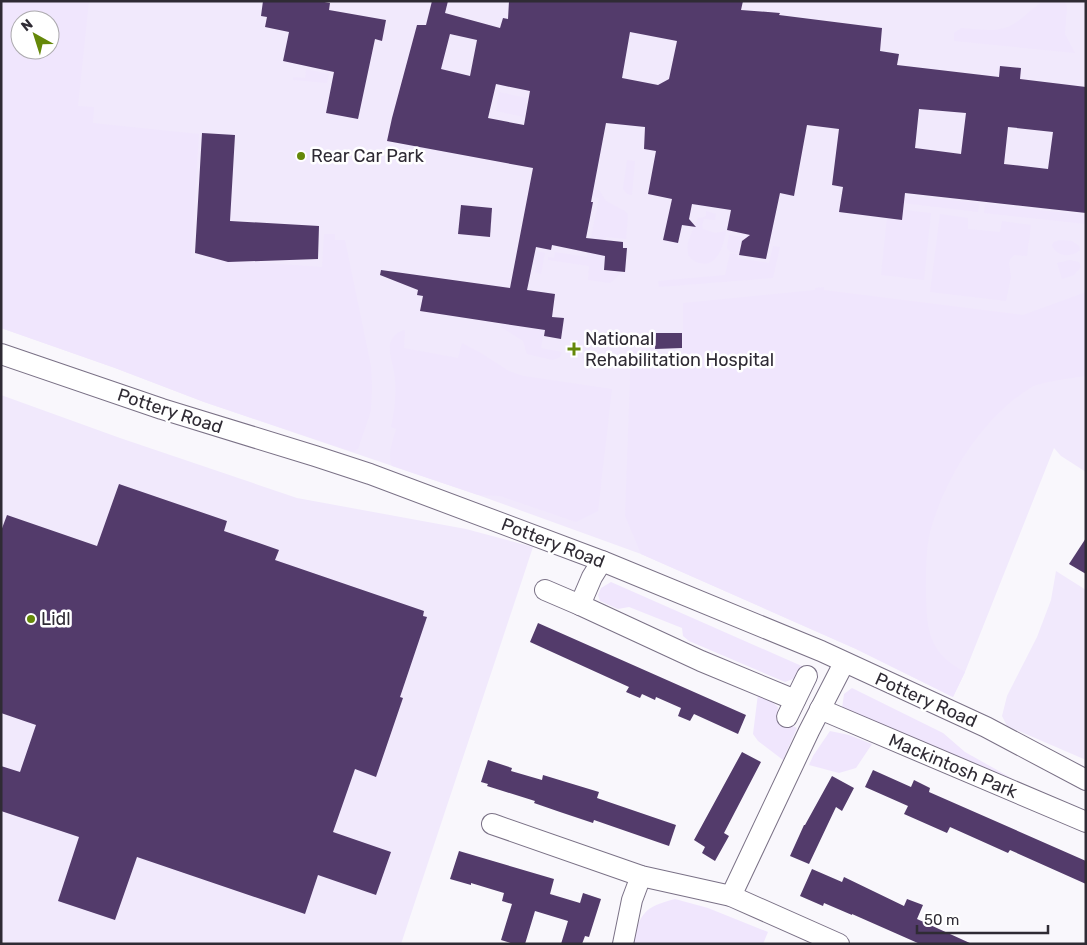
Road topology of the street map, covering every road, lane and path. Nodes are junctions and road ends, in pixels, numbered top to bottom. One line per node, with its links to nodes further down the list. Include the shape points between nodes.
1 (1, 354): 2 (street, Pottery Road, via 162,409 323,458)
2 (602, 561): 4 (street); 5 (street, Pottery Road)
3 (545, 590): 4 (street)
4 (580, 605): 6 (street, via 700,660 791,709)
5 (844, 663): 7 (street); 8 (street, Pottery Road, via 986,727)
6 (807, 676)
7 (820, 709): 9 (street, Mackintosh Park); 12 (street)
8 (1086, 780)
9 (1086, 822)
10 (492, 824): 11 (street)
11 (641, 876): 12 (street); 13 (street, via 632,900)
12 (731, 896): 14 (street)
13 (623, 944)
14 (839, 944)

